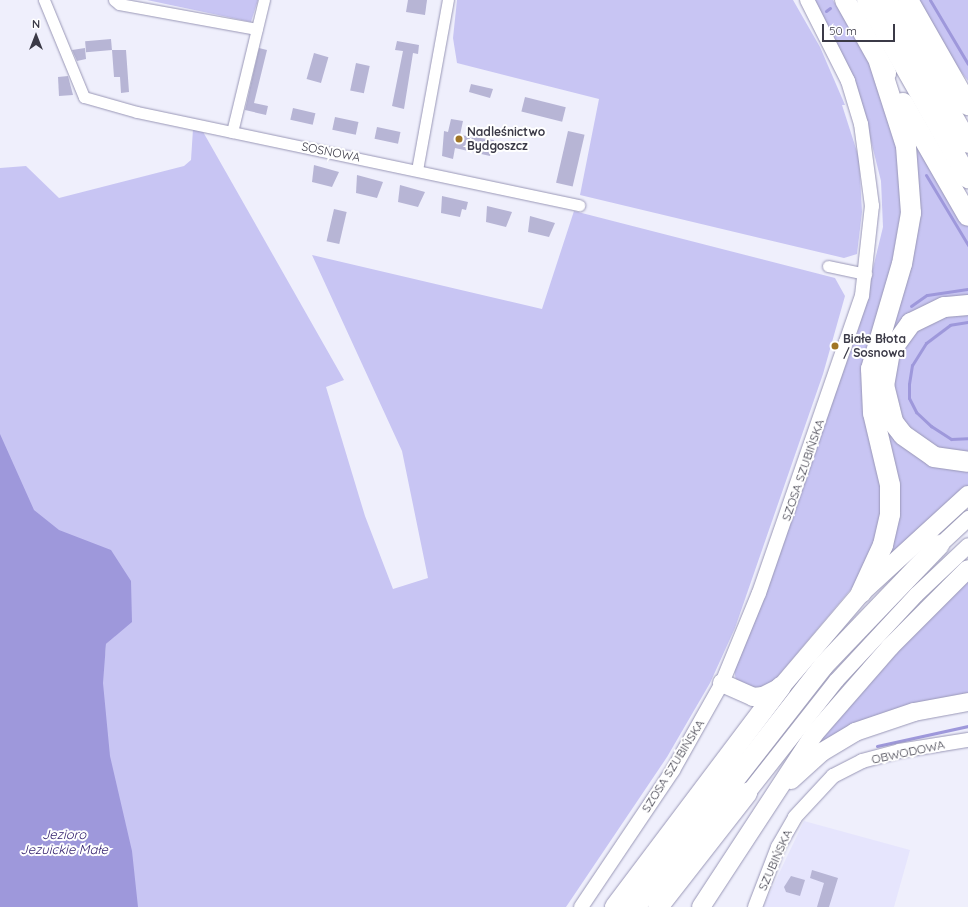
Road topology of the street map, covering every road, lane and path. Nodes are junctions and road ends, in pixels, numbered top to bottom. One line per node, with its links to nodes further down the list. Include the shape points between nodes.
1 (44, 0): 15 (street, SOSNOWA, via 84,97)
2 (114, 0): 10 (street, via 119,4)
3 (264, 0): 10 (street)
4 (448, 0): 17 (street)
5 (807, 0): 22 (street, SZOSA SZUBIŃSKA, via 842,68 861,124 872,206)
6 (845, 0): 12 (highway)
7 (867, 0): 18 (highway)
8 (887, 0): 16 (highway)
9 (908, 0): 11 (highway)
10 (257, 29): 15 (street)
11 (942, 59): 13 (highway); 14 (highway)
12 (880, 62): 20 (highway); 30 (highway, via 906,146 911,213 902,264 871,369 873,413 890,484 890,514 883,545)
13 (968, 90)
14 (968, 105)
15 (232, 132): 17 (street, SOSNOWA)
16 (968, 142)
17 (417, 170): 19 (street, SOSNOWA)
18 (968, 178)
19 (579, 205)
20 (968, 216)
21 (828, 266): 22 (street)
22 (866, 274): 31 (street, SZOSA SZUBIŃSKA, via 845,350 759,593)
23 (968, 305): 24 (highway, via 944,307 911,323 890,352 884,385 894,422 908,440 934,457)
24 (968, 462)
25 (968, 495): 30 (highway)
26 (968, 518): 27 (main road)
27 (939, 545): 40 (highway, via 823,666)
28 (968, 545): 35 (main road, via 916,594 836,680)
29 (968, 569): 37 (highway, via 846,697 816,733)
30 (861, 593): 32 (highway)
31 (722, 683): 32 (highway, via 752,697 763,696); 38 (street, SZOSA SZUBIŃSKA, via 673,770)
32 (781, 687): 39 (highway)
33 (968, 702): 37 (highway, via 914,712 854,732 822,752)
34 (968, 740): 36 (street, OBWODOWA, via 862,761 833,776)
35 (747, 793): 41 (highway)
36 (811, 795): 43 (street, SZUBIŃSKA, via 778,847)
37 (760, 814): 42 (highway)
38 (581, 907)
39 (615, 907)
40 (635, 907)
41 (658, 907)
42 (701, 907)
43 (754, 907)

